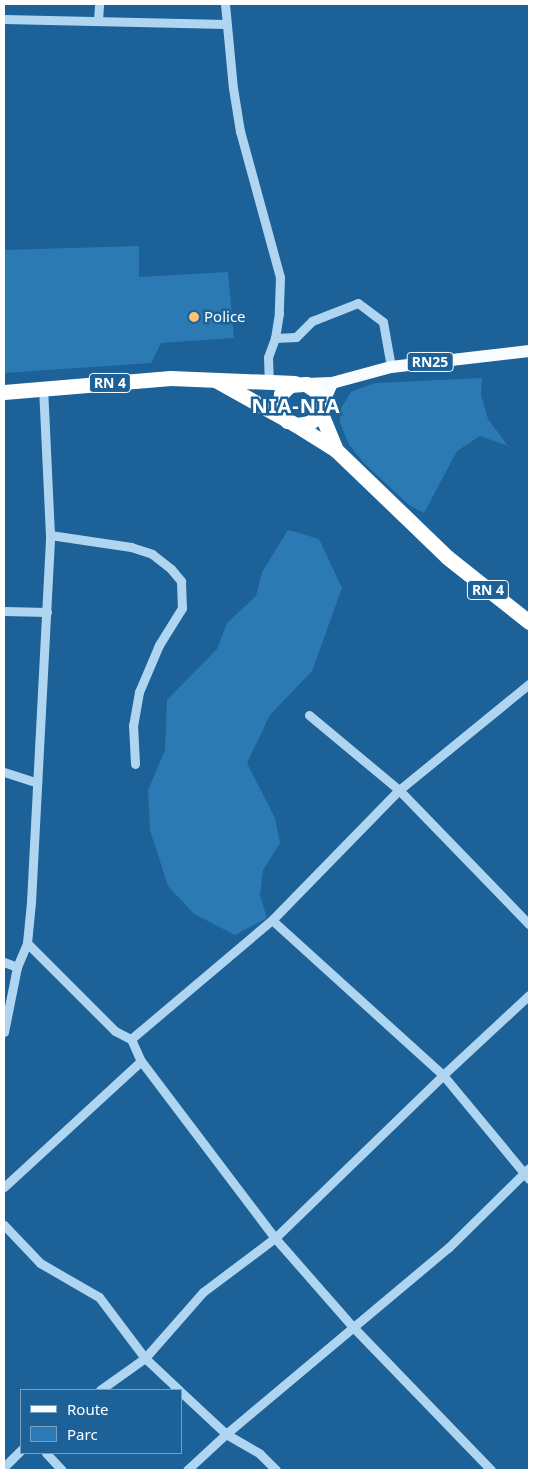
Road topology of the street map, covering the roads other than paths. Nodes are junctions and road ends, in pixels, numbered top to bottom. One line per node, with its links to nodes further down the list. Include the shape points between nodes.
1 (99, 4): 4 (street)
2 (225, 4): 5 (street)
3 (4, 19): 4 (street)
4 (98, 20): 5 (street)
5 (226, 24): 6 (street, via 240,131 280,276 281,298)
6 (275, 338): 8 (street, via 296,337 312,321 358,303 383,322); 10 (street, via 268,357)
7 (529, 351): 8 (main road, RN25)
8 (391, 367): 11 (main road, RN25)
9 (217, 381): 10 (highway, RN 4); 13 (highway, RN 4, via 170,378); 16 (highway, RN 4)
10 (269, 382): 12 (highway, RN 4)
11 (332, 383): 12 (main road, RN25); 15 (main road)
12 (301, 384): 15 (highway, via 319,396); 16 (highway, via 285,389 279,399 280,411)
13 (43, 388): 14 (highway, RN 4); 18 (street)
14 (4, 392)
15 (320, 409): 16 (highway, via 309,423); 17 (highway, RN 4)
16 (292, 423): 17 (highway, RN 4)
17 (336, 450): 21 (highway, RN 4, via 447,557)
18 (50, 535): 20 (street); 24 (street, via 131,547 152,554 181,581 182,608 159,645 139,692 133,725)
19 (4, 611): 20 (street)
20 (47, 612): 26 (street)
21 (529, 622)
22 (529, 684): 27 (street)
23 (309, 715): 27 (street)
24 (134, 764)
25 (4, 772): 26 (street)
26 (37, 783): 30 (street)
27 (399, 790): 28 (street); 29 (street)
28 (272, 920): 35 (street); 37 (street)
29 (529, 924)
30 (26, 943): 32 (street); 35 (street, via 115,1031)
31 (4, 962): 32 (street)
32 (17, 966): 34 (street)
33 (529, 995): 37 (street)
34 (4, 1032)
35 (131, 1038): 36 (street)
36 (141, 1061): 39 (street); 41 (street)
37 (443, 1075): 38 (street); 41 (street)
38 (527, 1173): 42 (street, via 448,1248)
39 (4, 1188)
40 (4, 1225): 43 (street, via 40,1263 98,1297)
41 (275, 1238): 42 (street); 43 (street, via 203,1292)
42 (352, 1327): 47 (street); 54 (street)
43 (145, 1358): 44 (street); 45 (street)
44 (101, 1389)
45 (178, 1389)
46 (182, 1393): 47 (street)
47 (226, 1434): 52 (street); 53 (street, via 260,1454)
48 (20, 1451): 50 (street)
49 (47, 1454): 51 (street)
50 (4, 1467)
51 (62, 1470)
52 (187, 1470)
53 (276, 1470)
54 (491, 1470)

